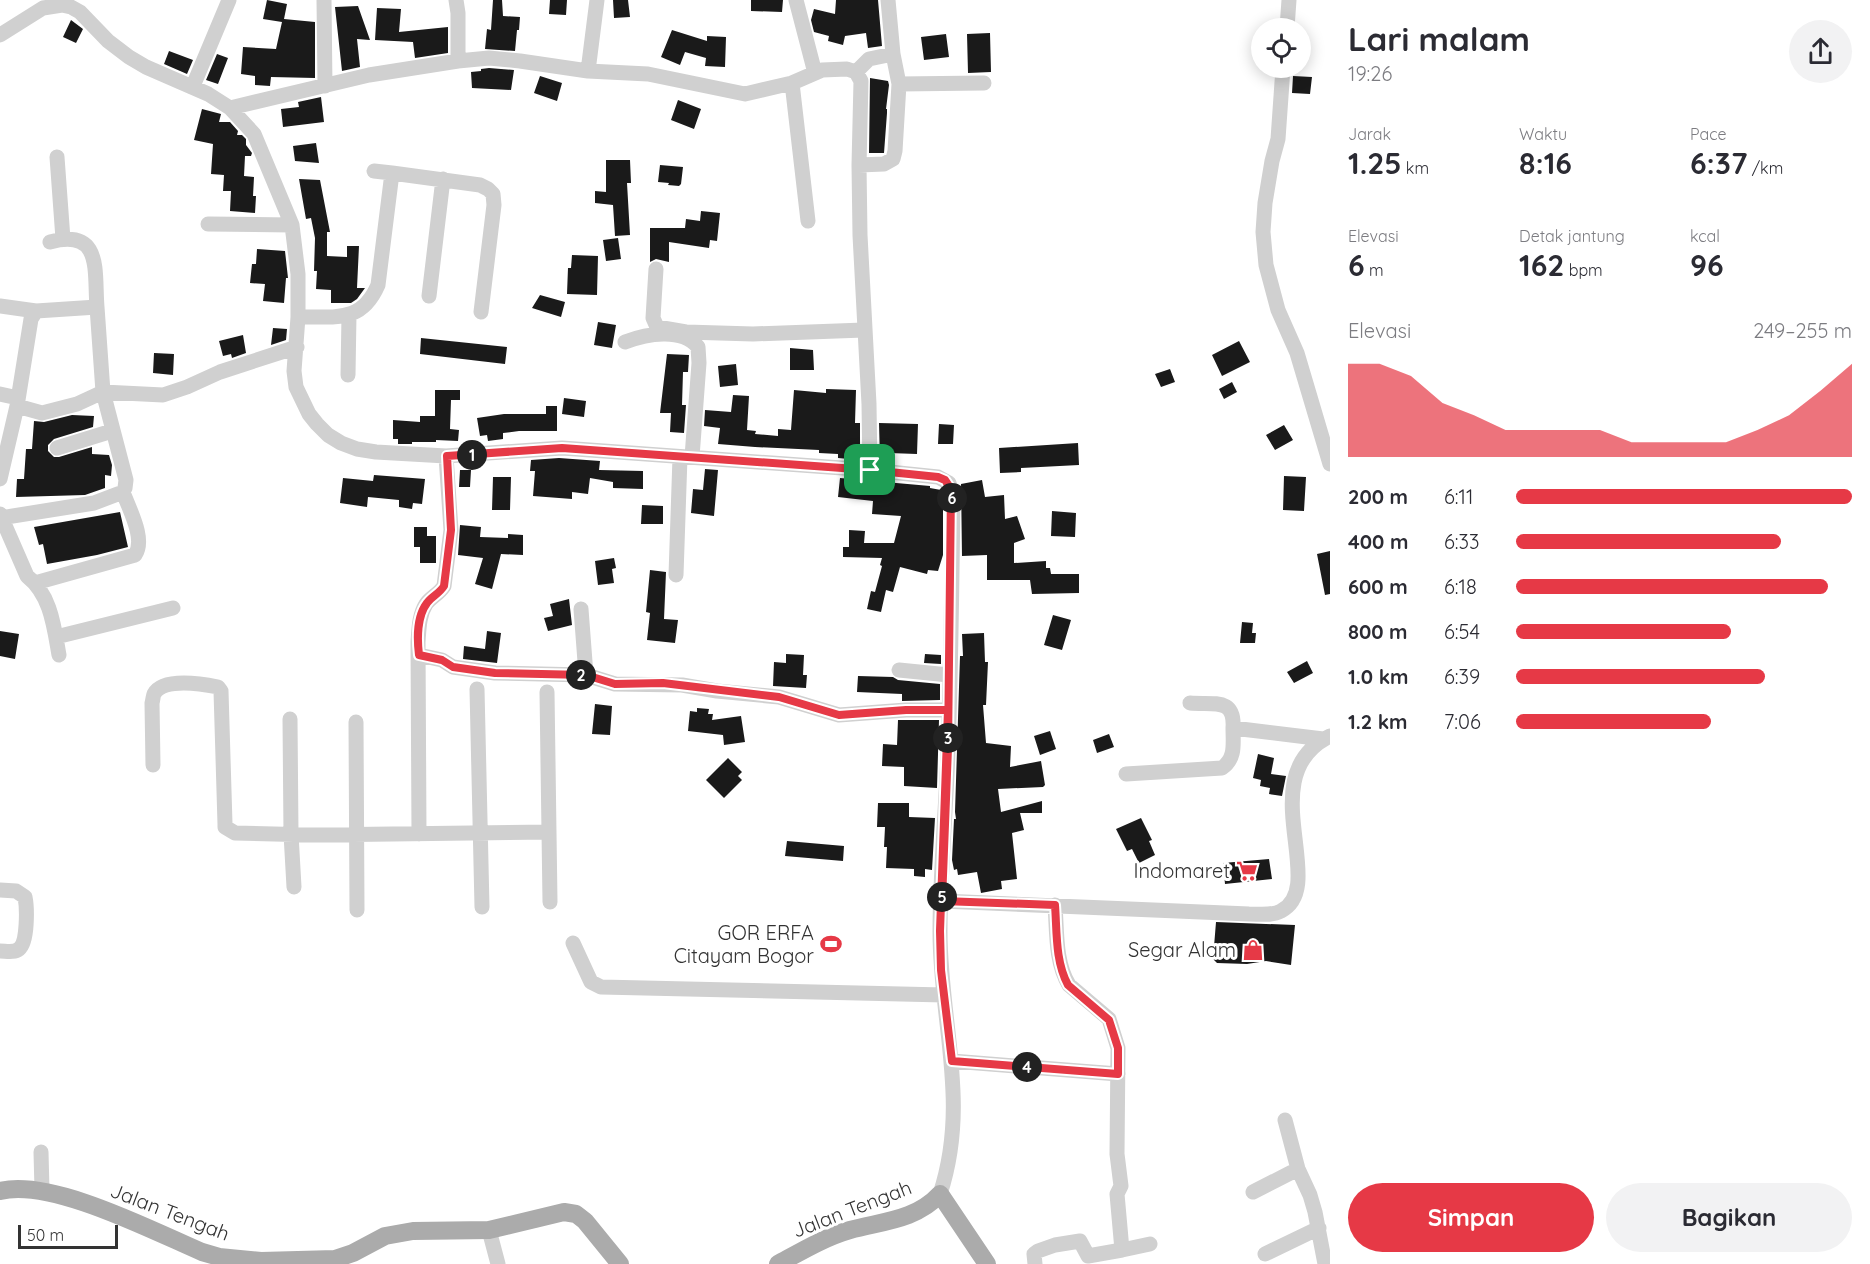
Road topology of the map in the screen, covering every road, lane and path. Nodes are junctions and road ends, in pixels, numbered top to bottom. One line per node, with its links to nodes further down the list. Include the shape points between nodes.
1 (229, 0): 19 (street)
2 (324, 0): 20 (street)
3 (456, 0): 11 (street)
4 (597, 0): 12 (street)
5 (796, 0): 14 (street)
6 (888, 0): 10 (street)
7 (1289, 0): 8 (street)
8 (1288, 18)
9 (0, 35): 19 (street, via 43,8 71,7 129,57)
10 (893, 54): 13 (street, via 869,59); 18 (street)
11 (458, 61): 12 (street, via 489,58); 20 (street)
12 (588, 71): 16 (street, via 648,74 745,94)
13 (856, 72): 14 (street, via 837,69); 23 (street, via 861,81)
14 (815, 73): 16 (street)
15 (1282, 78): 49 (street, via 1278,139 1265,203 1266,265)
16 (792, 83): 27 (street)
17 (984, 83): 18 (street)
18 (899, 84): 23 (street, via 893,159 884,164)
19 (193, 86): 21 (street)
20 (325, 86): 21 (street)
21 (230, 108): 29 (street, via 254,134)
22 (57, 157): 33 (street, via 56,241 81,243 93,254)
23 (859, 165): 38 (street)
24 (375, 171): 25 (street)
25 (392, 173): 26 (street); 36 (street, via 378,285 371,300)
26 (443, 179): 31 (street); 35 (street, via 480,185 493,194)
27 (808, 221)
28 (208, 224): 29 (street)
29 (292, 225): 37 (street)
30 (656, 269): 38 (street, via 653,318 657,327 753,334)
31 (429, 296)
32 (0, 306): 34 (street)
33 (97, 307): 34 (street); 42 (street)
34 (36, 311): 44 (street, via 31,319)
35 (481, 312)
36 (349, 315): 37 (street); 41 (street)
37 (298, 317): 40 (street)
38 (864, 330): 51 (street)
39 (625, 342): 48 (street, via 665,334 689,339 698,347)
40 (297, 347): 42 (street, via 163,395); 47 (street, via 296,387 309,414 328,435 376,452)
41 (348, 375)
42 (103, 392): 44 (street, via 53,411 34,412); 45 (street)
43 (0, 394): 44 (street)
44 (17, 402): 50 (street)
45 (112, 431): 46 (street); 52 (street, via 126,480)
46 (57, 448)
47 (447, 456): 48 (street, via 562,448); 60 (street, via 451,530 444,586 422,612)
48 (686, 457): 51 (street); 54 (street)
49 (1330, 464)
50 (1, 470)
51 (870, 470): 63 (street, via 938,477 950,483)
52 (123, 492): 53 (street, via 94,503); 55 (street, via 137,533 135,555)
53 (1, 517): 55 (street, via 21,566)
54 (676, 575)
55 (35, 583): 58 (street, via 46,598)
56 (172, 608): 58 (street)
57 (581, 609): 62 (street)
58 (56, 638): 59 (street)
59 (59, 655)
60 (419, 655): 62 (street, via 453,667 495,673); 78 (street)
61 (899, 670): 63 (street)
62 (586, 675): 67 (street, via 615,684 672,684 779,697 839,715)
63 (949, 675): 67 (street)
64 (477, 689): 75 (street)
65 (547, 692): 74 (street)
66 (1190, 703): 70 (street, via 1232,709)
67 (948, 710): 81 (street)
68 (290, 719): 76 (street)
69 (356, 722): 77 (street)
70 (1233, 728): 71 (street); 73 (street, via 1233,755 1222,768)
71 (1327, 738): 83 (street, via 1300,763 1296,774 1292,798 1299,890 1296,899 1281,912)
72 (153, 765): 76 (street, via 154,693 169,685 197,683 218,687 222,702 225,827 235,833)
73 (1126, 774)
74 (549, 832): 75 (street); 82 (street)
75 (480, 833): 78 (street); 84 (street)
76 (291, 834): 77 (street); 79 (street)
77 (357, 834): 78 (street); 85 (street)
78 (419, 834)
79 (294, 886)
80 (0, 890): 87 (street, via 16,891 26,897 27,908 23,943 18,950)
81 (942, 901): 83 (street); 88 (street)
82 (550, 902)
83 (1055, 905): 90 (street, via 1059,958 1065,979 1109,1020 1118,1048)
84 (482, 907)
85 (357, 910)
86 (573, 943): 88 (street, via 591,982 601,987)
87 (0, 951)
88 (944, 995): 89 (street)
89 (952, 1061): 90 (street); 97 (street, via 953,1131)
90 (1118, 1074): 101 (street, via 1117,1154 1121,1186 1117,1194)
91 (1285, 1120): 93 (street)
92 (41, 1152): 95 (street)
93 (1298, 1169): 96 (street); 98 (street)
94 (0, 1191): 95 (main road, Jalan Tengah)
95 (42, 1191): 103 (main road, Jalan Tengah, via 99,1209)
96 (1253, 1192)
97 (940, 1194): 106 (main road, Jalan Tengah, via 904,1218 849,1231); 107 (main road)
98 (1319, 1228): 102 (street); 109 (street)
99 (489, 1230): 103 (main road, Jalan Tengah, via 413,1231 386,1236 334,1259); 104 (street); 105 (main road, Jalan Tengah, via 564,1212 576,1214)
100 (1150, 1244): 101 (street)
101 (1122, 1250): 108 (street, via 1088,1256 1080,1241 1074,1240 1038,1251 1034,1254)
102 (1266, 1254)
103 (201, 1258)
104 (498, 1264)
105 (620, 1264)
106 (778, 1264)
107 (987, 1264)
108 (1035, 1264)
109 (1325, 1264)

